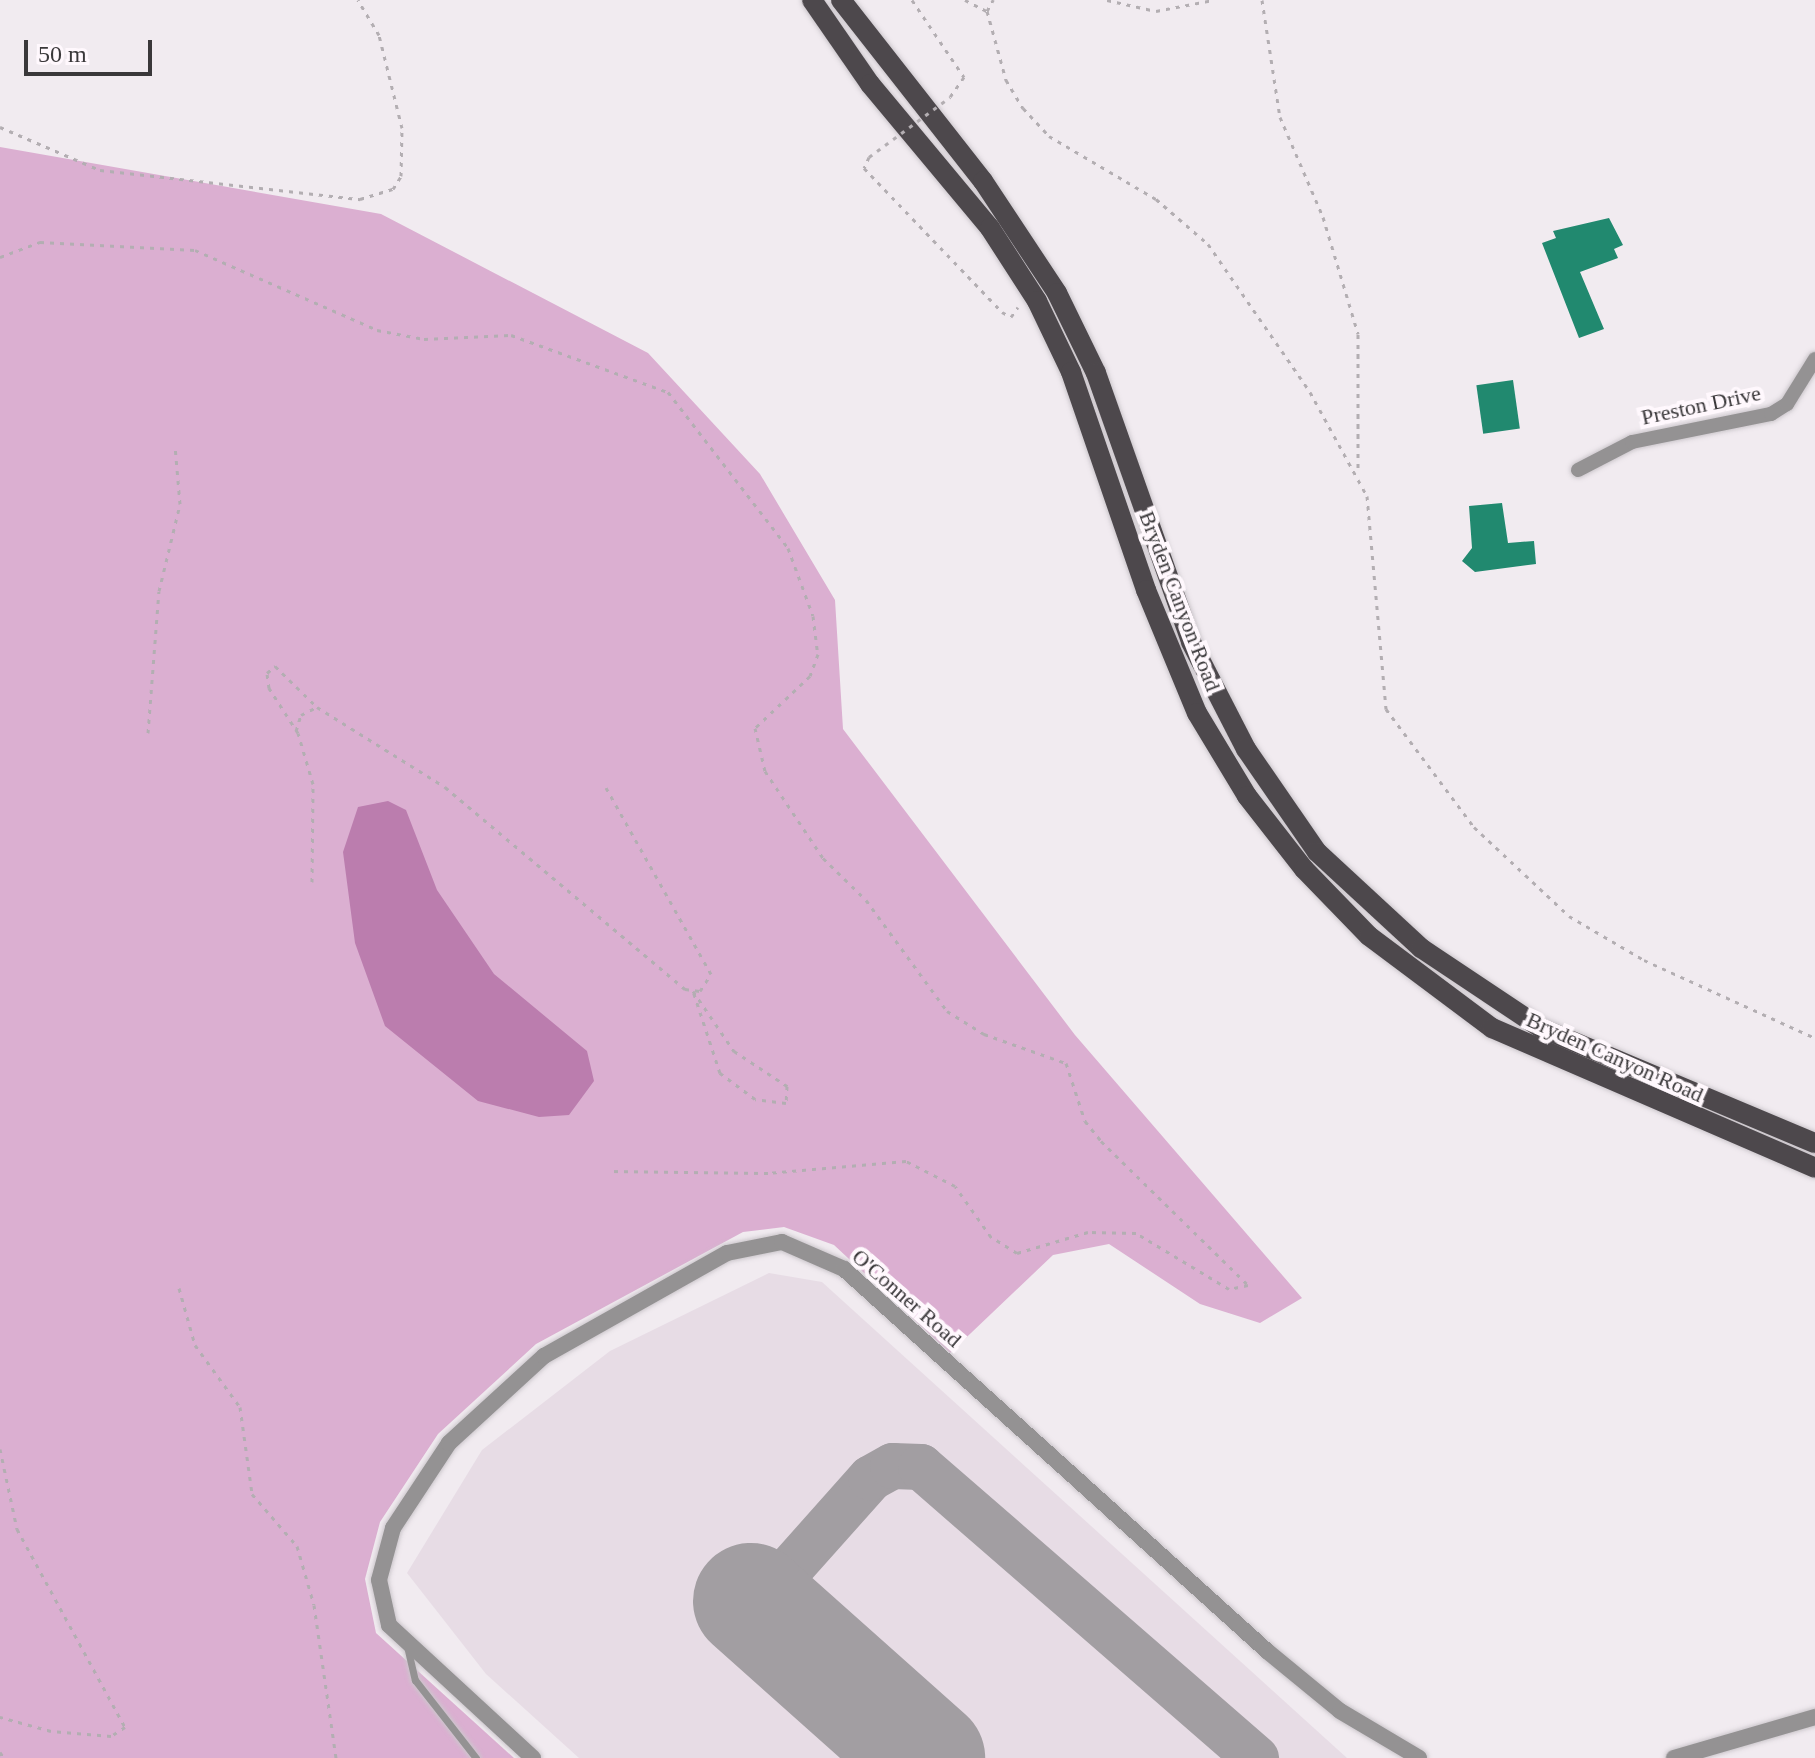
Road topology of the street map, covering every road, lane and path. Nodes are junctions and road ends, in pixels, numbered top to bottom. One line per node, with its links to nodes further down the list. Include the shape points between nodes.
1 (358, 0): 11 (path, via 379,35 402,128 401,176 381,194 360,199 100,170)
2 (812, 0): 28 (main road, Bryden Canyon Road, via 870,84 990,228 1037,301 1075,384 1146,590 1197,713 1247,796 1304,869 1369,936 1492,1028)
3 (841, 0): 27 (main road, Bryden Canyon Road, via 983,181 1057,293 1096,373 1191,642 1246,749 1317,852 1382,916 1530,1021)
4 (912, 0): 15 (path, bridge, via 964,77 950,97 869,157 864,168 1011,317 1019,307)
5 (965, 0): 10 (path)
6 (993, 0): 10 (path)
7 (1107, 0): 8 (path, via 1156,11)
8 (1213, 0)
9 (1262, 0): 19 (path, via 1280,117 1323,217 1358,334)
10 (987, 11): 19 (path, via 1006,80 1023,108 1049,136 1156,199 1208,244)
11 (0, 127)
12 (892, 135): 13 (path)
13 (902, 147)
14 (0, 257): 29 (path, via 40,242 195,250 377,330 424,339 511,335 668,392 788,548 813,616 818,654 810,676 755,728 765,771 823,858 866,900 947,1011 984,1034 1066,1063 1085,1121 1101,1141 1248,1285 1229,1289 1136,1233 1088,1232 1017,1253 991,1237 955,1186 906,1161 768,1173)
15 (1014, 298)
16 (1815, 359): 18 (street, Preston Drive, via 1787,404 1771,414 1632,442)
17 (175, 446): 22 (path, via 180,504 159,591)
18 (1578, 470)
19 (1358, 472): 26 (path, via 1371,520 1386,709 1415,754 1504,863 1569,916 1644,960)
20 (317, 707): 21 (path, via 301,715); 21 (path, via 286,670 271,668 269,688); 25 (path, via 445,787)
21 (296, 731): 24 (path, via 313,784)
22 (148, 733)
23 (606, 788): 25 (path, via 711,974 707,987)
24 (312, 882)
25 (693, 991): 25 (path, via 734,1051 787,1086 786,1103 755,1099 720,1073)
26 (1815, 1038)
27 (1815, 1143)
28 (1815, 1168)
29 (608, 1171)
30 (179, 1288): 37 (path, via 195,1345 240,1407 252,1494 297,1546 314,1605)
31 (0, 1449): 33 (path, via 17,1529 125,1727 111,1736 51,1731)
32 (406, 1644): 38 (lane, via 415,1680); 39 (street, O'Conner Road); 40 (street, O'Conner Road, via 381,1604 382,1554 449,1443 551,1351 727,1253 782,1242 844,1269 1267,1651 1340,1711)
33 (0, 1717)
34 (1815, 1717): 41 (street)
35 (0, 1752): 36 (path)
36 (4, 1758)
37 (336, 1758)
38 (476, 1758)
39 (533, 1758)
40 (1419, 1758)
41 (1674, 1758)

